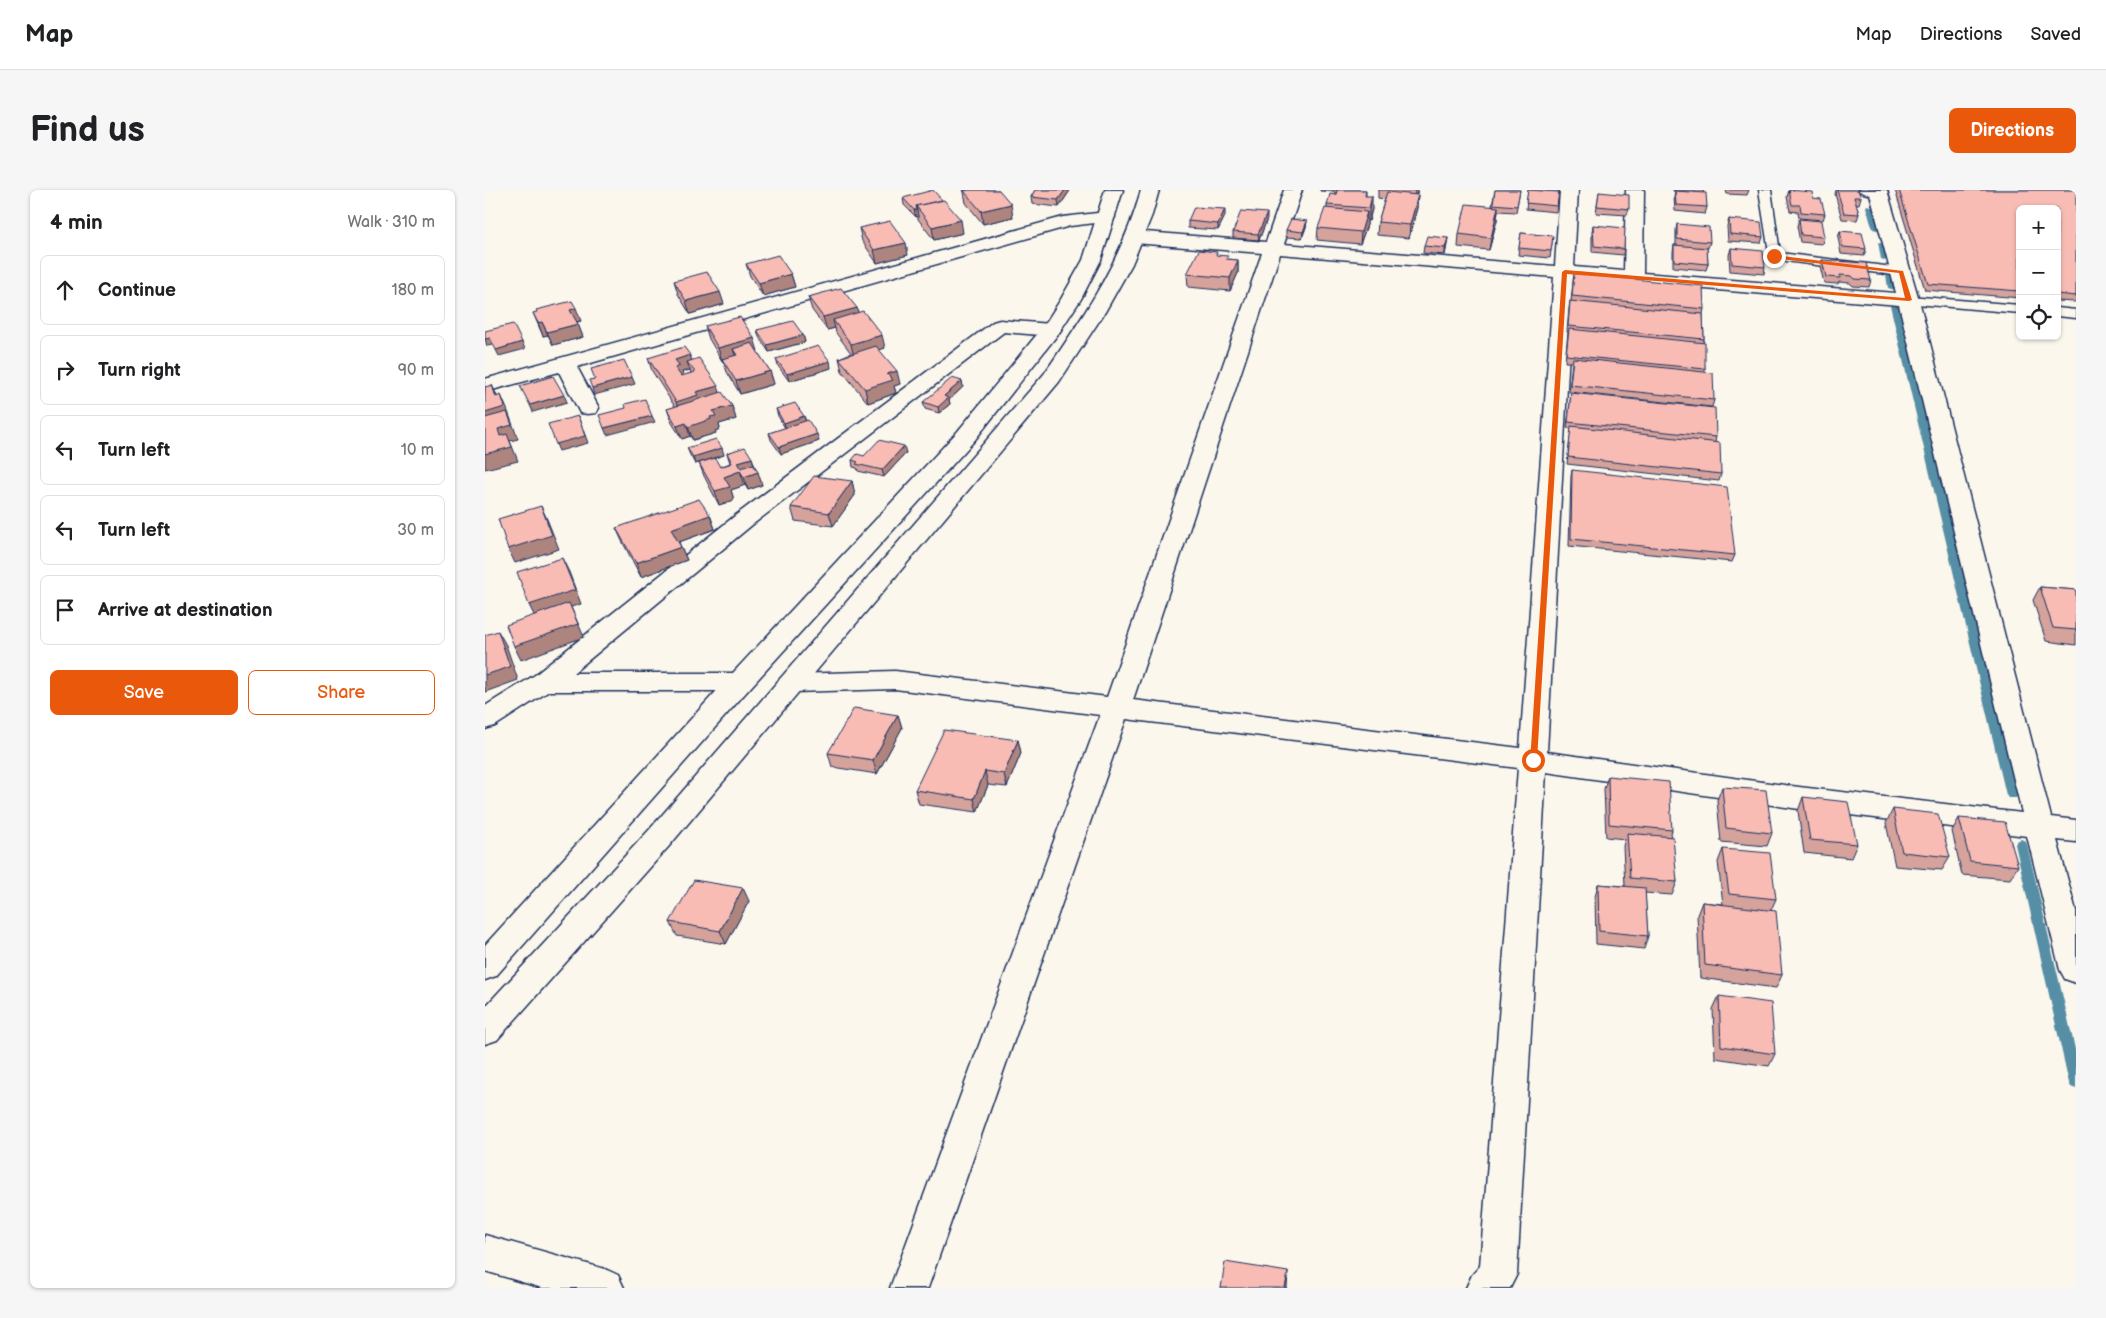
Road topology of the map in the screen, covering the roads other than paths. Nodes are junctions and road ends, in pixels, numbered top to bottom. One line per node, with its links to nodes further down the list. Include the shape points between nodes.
1 (1113, 190): 8 (street)
2 (1150, 190): 9 (street)
3 (1293, 190): 10 (street)
4 (1569, 190): 11 (street)
5 (1635, 190): 13 (street)
6 (1765, 190): 12 (lane, via 1774,256)
7 (1874, 190): 12 (street)
8 (1106, 217): 18 (street, via 1092,260); 19 (street, via 1069,221)
9 (1134, 237): 10 (street); 24 (street, via 1094,316 1052,378)
10 (1272, 247): 11 (street); 25 (street)
11 (1565, 272): 13 (street); 27 (street)
12 (1901, 272): 14 (street)
13 (1633, 278): 14 (street)
14 (1909, 300): 15 (lane); 28 (street)
15 (2016, 309)
16 (2061, 312): 17 (lane)
17 (2076, 314)
18 (1051, 330): 22 (street, via 1000,326 744,520); 23 (street, via 966,436)
19 (565, 364): 20 (street); 21 (street)
20 (485, 386)
21 (588, 408)
22 (544, 682): 23 (street); 26 (street)
23 (740, 682): 30 (street)
24 (793, 683): 25 (street, via 895,680); 32 (street, via 660,837)
25 (1117, 707): 27 (street); 35 (street)
26 (485, 719)
27 (1533, 760): 28 (street, via 1799,798); 36 (street, via 1497,1274)
28 (2038, 826): 29 (street); 31 (street)
29 (2076, 832)
30 (485, 967)
31 (2076, 970)
32 (485, 1030)
33 (485, 1253): 34 (street)
34 (605, 1288)
35 (909, 1288)
36 (1485, 1288)

